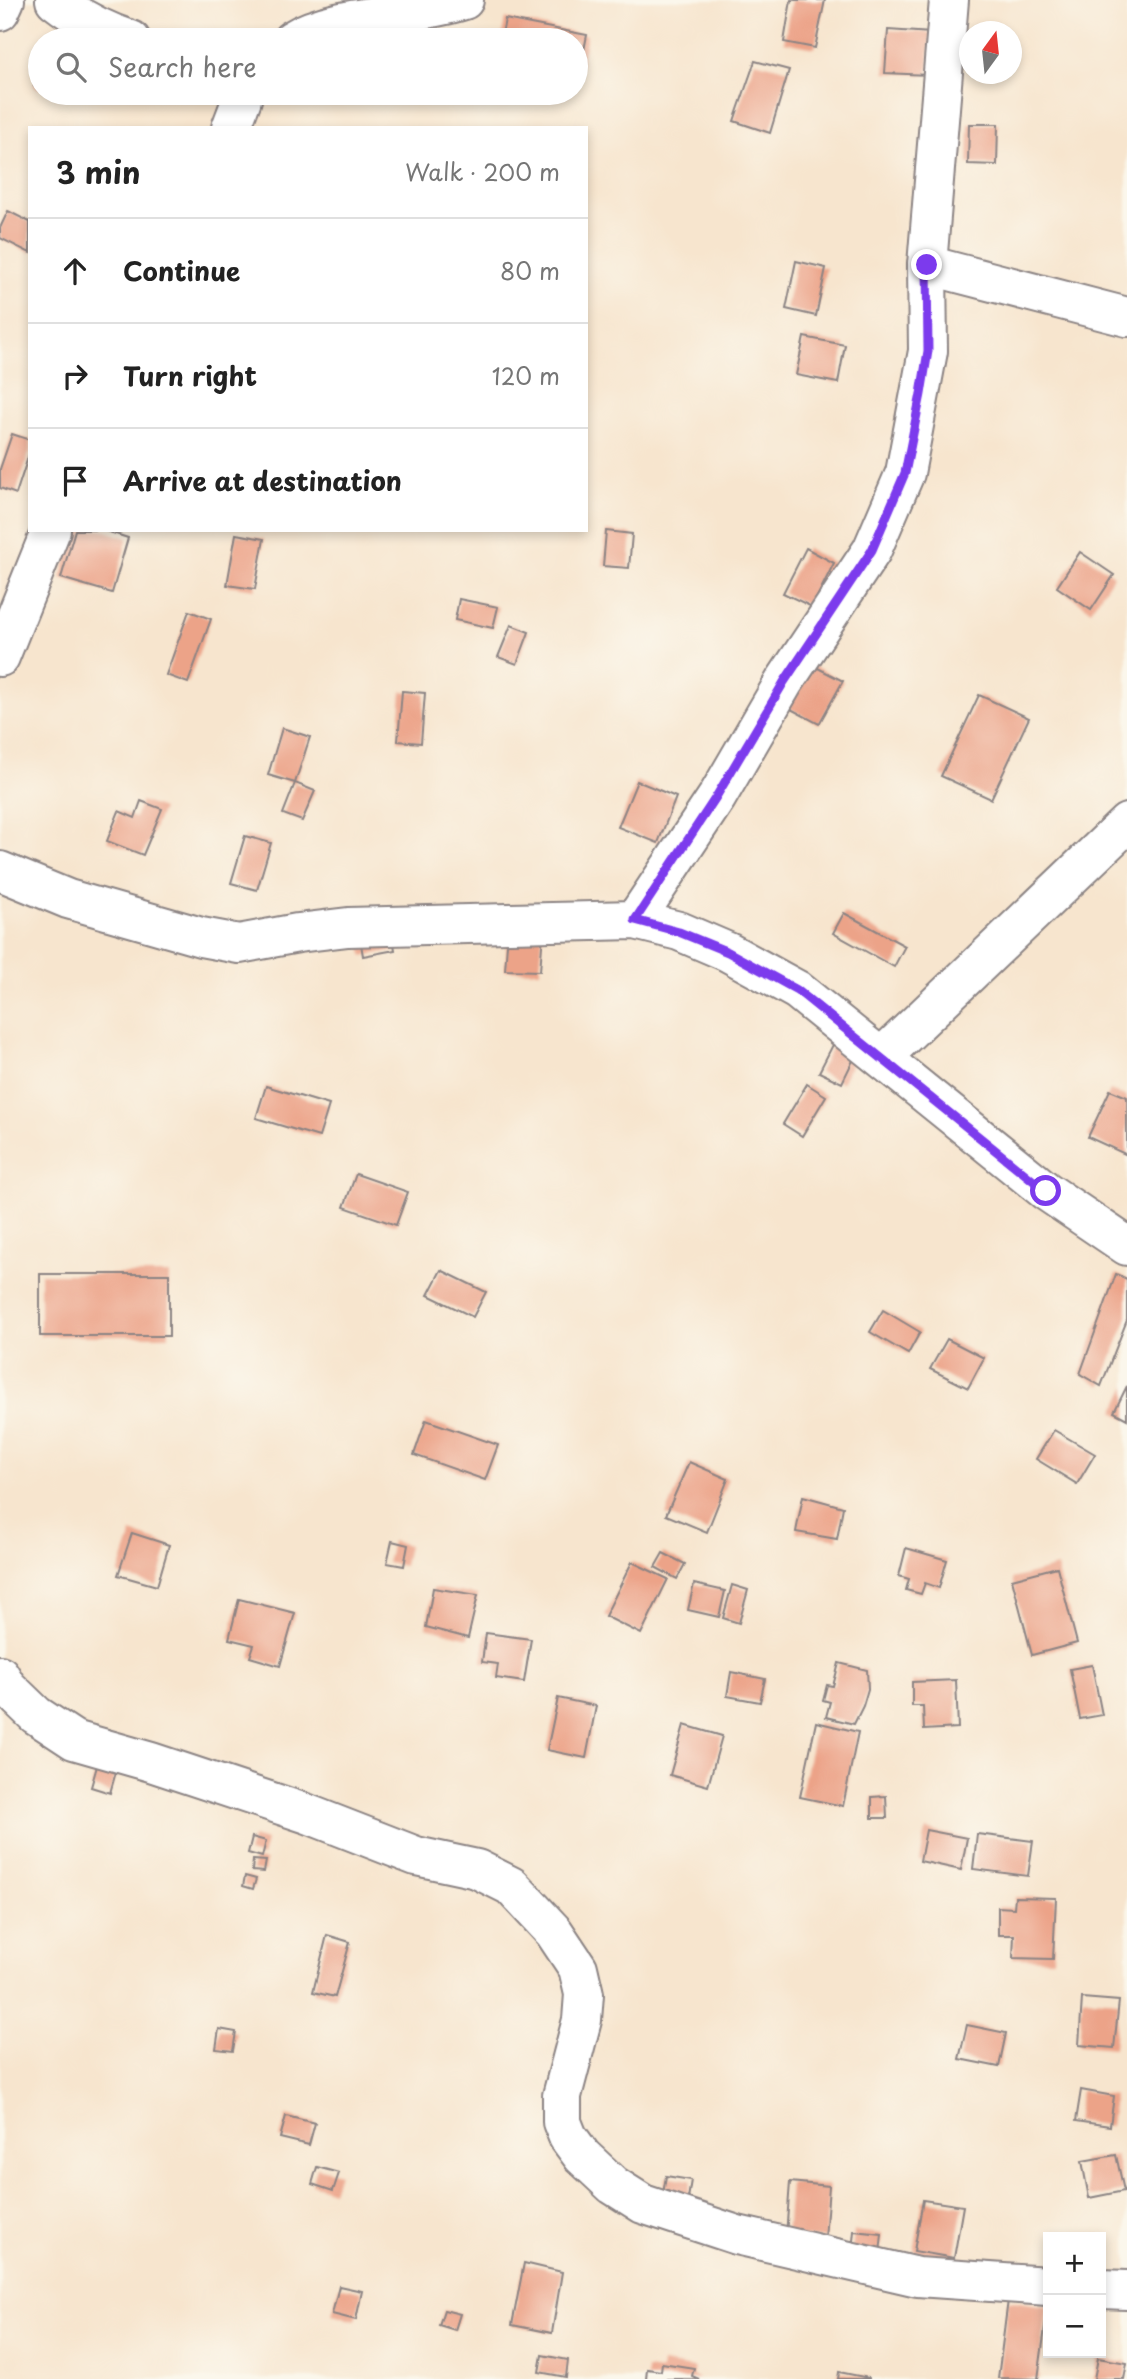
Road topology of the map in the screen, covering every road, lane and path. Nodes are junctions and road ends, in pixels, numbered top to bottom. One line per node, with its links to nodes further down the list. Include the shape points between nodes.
1 (5, 0): 5 (street)
2 (55, 0): 6 (street)
3 (464, 0): 7 (street)
4 (949, 0): 10 (street)
5 (0, 11)
6 (100, 28)
7 (320, 28)
8 (240, 105): 9 (street)
9 (232, 126)
10 (927, 265): 11 (street); 16 (street, via 928,351 921,394 905,473 872,550)
11 (1127, 317)
12 (50, 532): 13 (street)
13 (0, 657)
14 (1127, 823): 17 (street)
15 (0, 871): 16 (street, via 68,899 239,944 348,927)
16 (635, 920): 17 (street, via 728,952 797,990)
17 (882, 1057): 18 (street, via 1046,1191)
18 (1127, 1246)
19 (0, 1675): 20 (street, via 36,1716 74,1740 308,1814 416,1856 477,1869 512,1886 560,1941 578,1968 584,1994 582,2020 562,2096 562,2122 568,2137 613,2185 643,2204 737,2235 918,2277)
20 (1043, 2286)
21 (1106, 2289): 22 (street)
22 (1127, 2290)

